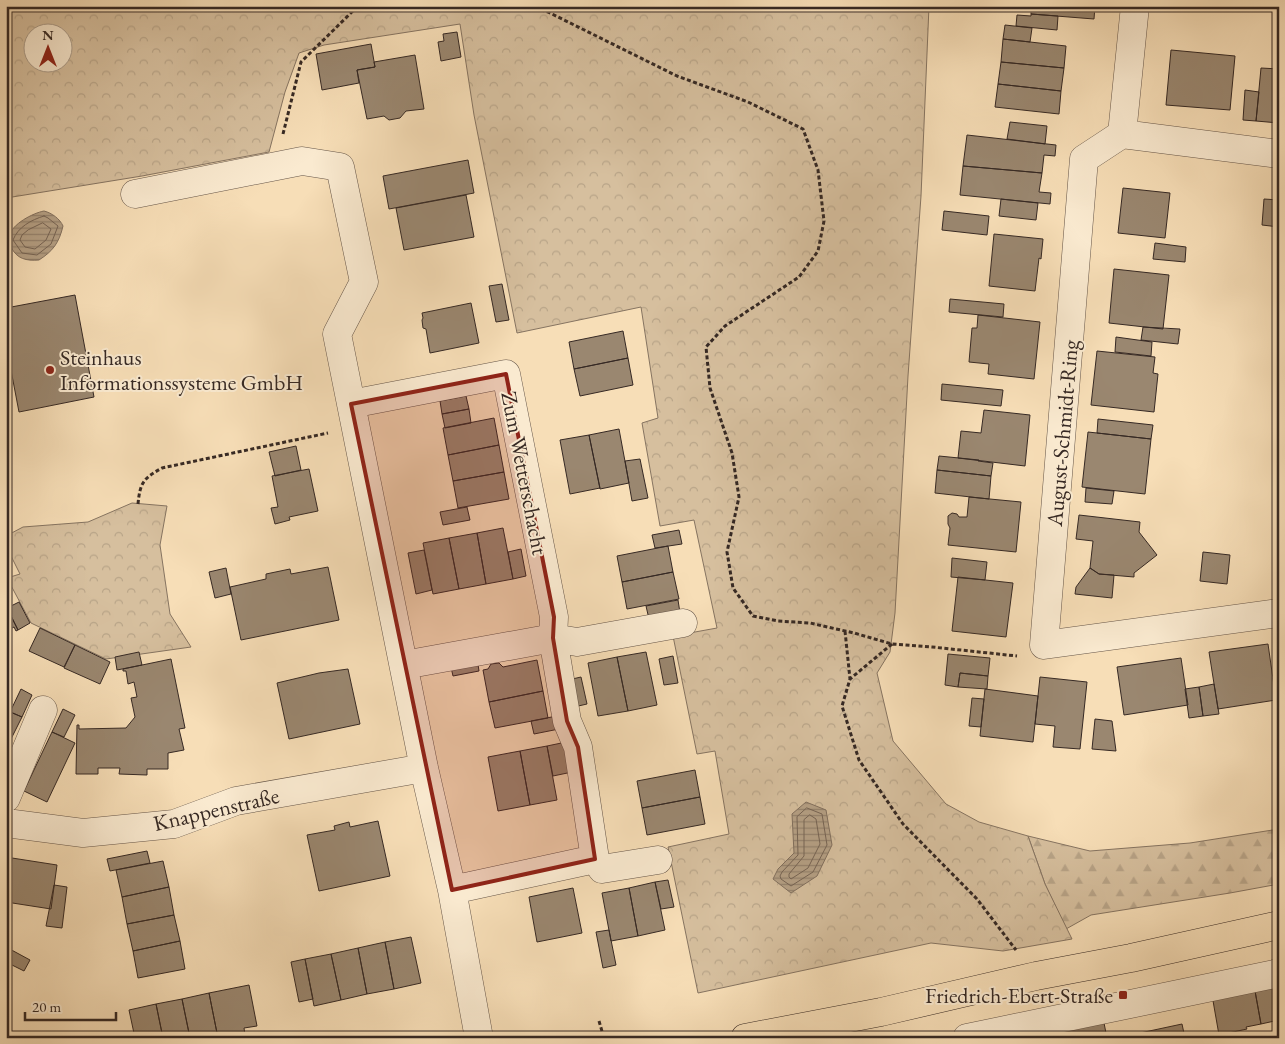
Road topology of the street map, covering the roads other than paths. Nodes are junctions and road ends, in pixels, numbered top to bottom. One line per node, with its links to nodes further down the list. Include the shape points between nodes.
1 (1135, 6): 2 (street)
2 (1122, 134): 3 (street); 6 (street, August-Schmidt-Ring, via 1084,159 1044,644)
3 (1279, 154)
4 (135, 194): 5 (street, via 302,161 340,167 364,282 337,334)
5 (353, 416): 8 (street, Zum Wetterschacht, via 506,374 554,617); 9 (street)
6 (1279, 613)
7 (683, 623): 8 (street, via 577,642)
8 (553, 638): 9 (street); 14 (street, Zum Wetterschacht, via 567,721 578,746)
9 (404, 665): 11 (street)
10 (43, 710): 12 (street)
11 (424, 768): 13 (street, Knappenstraße, via 236,801 174,824 83,833); 16 (street)
12 (6, 798)
13 (6, 823)
14 (595, 859): 15 (street, via 602,869); 16 (street)
15 (658, 860)
16 (452, 890): 19 (street)
17 (1279, 925): 20 (main road, via 881,1012)
18 (1279, 973): 21 (street)
19 (479, 1038)
20 (745, 1038)
21 (967, 1038)

